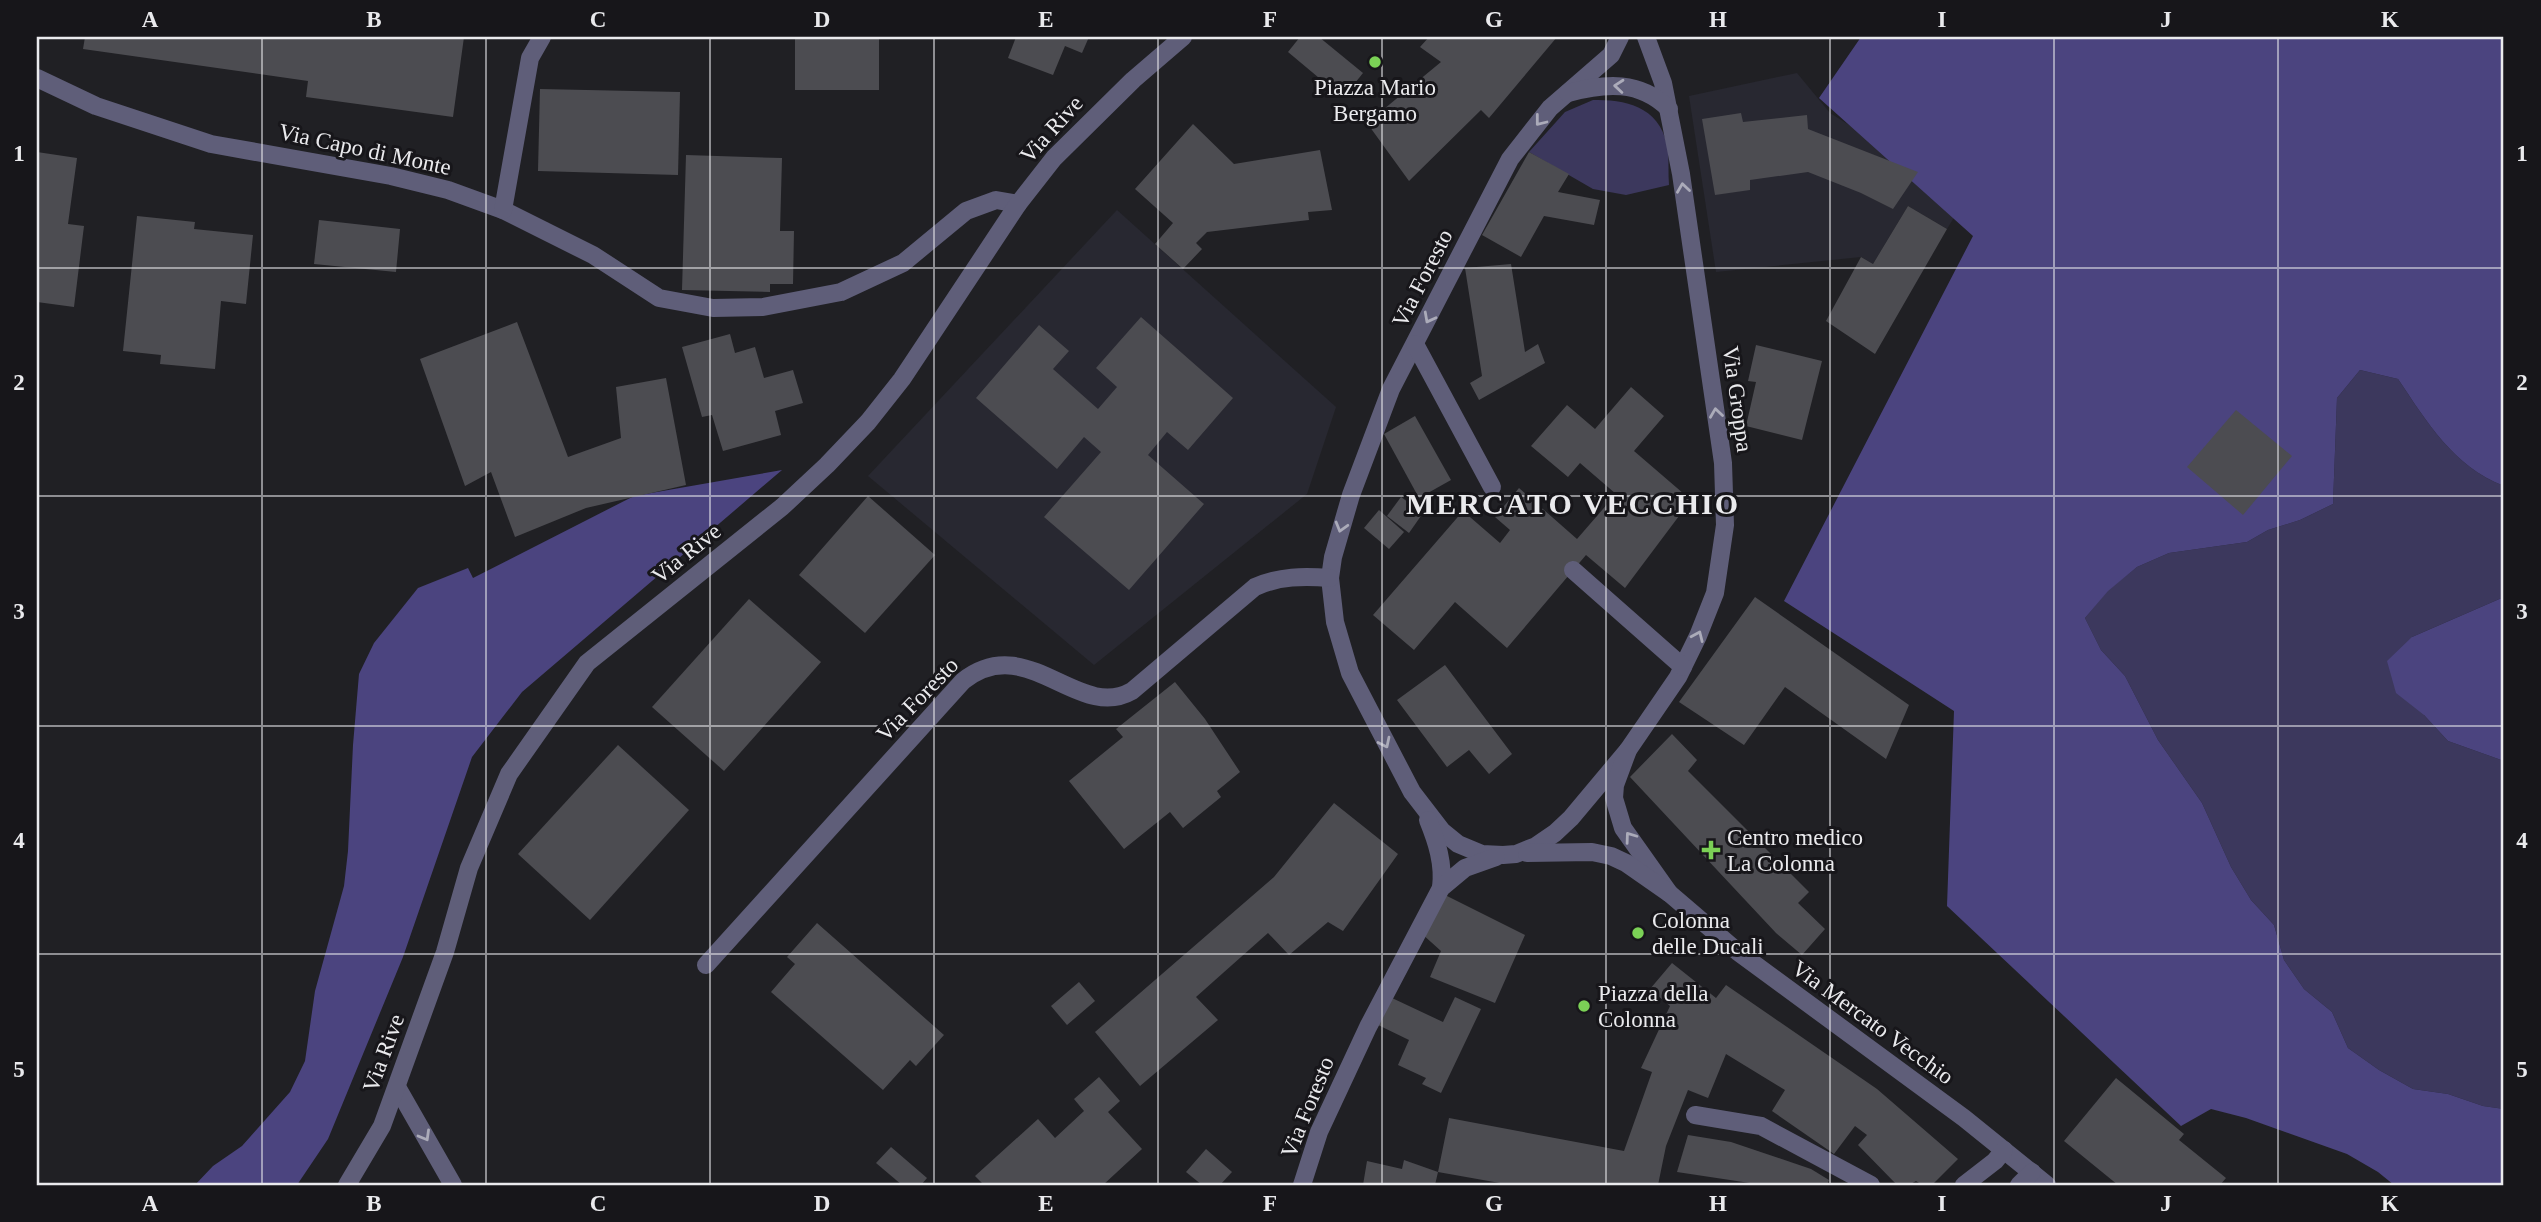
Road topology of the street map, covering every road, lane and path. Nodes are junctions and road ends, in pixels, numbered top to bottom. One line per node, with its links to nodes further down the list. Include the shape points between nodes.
1 (542, 37): 9 (street, via 530,58)
2 (1183, 37): 8 (street, Via Rive, via 1090,120)
3 (1620, 37): 6 (street, Via Foresto, via 1611,55)
4 (1646, 37): 7 (street, Via Groppa)
5 (37, 78): 9 (street, Via Capo di Monte, via 96,106 211,144 391,176)
6 (1564, 94): 7 (street, one-way to 6, via 1650,94 1623,85); 10 (street, Via Foresto, one-way to 10, via 1510,159)
7 (1669, 109): 14 (street, Via Groppa, one-way to 7, via 1716,593 1725,525 1723,463)
8 (1018, 204): 9 (street, Via Capo di Monte, via 996,200 965,211 903,263 841,292 763,307 713,308 659,298 593,255); 21 (street, Via Rive, via 902,379 843,448 782,507 587,663 509,774 469,869)
9 (503, 210)
10 (1415, 344): 11 (street); 13 (street, Via Foresto, one-way to 13, via 1391,389 1351,495)
11 (1492, 487)
12 (1573, 570): 14 (street)
13 (1330, 578): 16 (street, Via Foresto, one-way to 16, via 1335,622 1350,673); 20 (street, Via Foresto, via 1288,578 1255,587 1132,691 1113,699 1024,667 976,671)
14 (1683, 667): 15 (street, Via Groppa)
15 (1628, 750): 17 (street, Via Groppa, via 1555,833); 19 (street, Via Groppa, one-way to 15, via 1617,813 1615,785)
16 (1423, 808): 17 (street, Via Foresto, via 1458,844 1482,854); 18 (street, via 1441,857)
17 (1510, 854): 18 (street, Via Foresto, via 1465,868); 19 (street, Via Mercato Vecchio, via 1568,851 1611,856)
18 (1441, 888): 27 (street, Via Foresto, via 1368,1027 1319,1132)
19 (1669, 893): 23 (street, Via Mercato Vecchio, via 1738,952)
20 (706, 965)
21 (397, 1087): 25 (street, Via Rive, via 382,1126); 26 (street, one-way to 26)
22 (1695, 1115): 28 (street, via 1760,1126)
23 (2004, 1150): 24 (street, Via Mercato Vecchio); 29 (street)
24 (2025, 1179): 30 (street, Via Mercato Vecchio)
25 (348, 1185)
26 (453, 1185)
27 (1302, 1185)
28 (1871, 1185)
29 (1964, 1185)
30 (2047, 1185)

